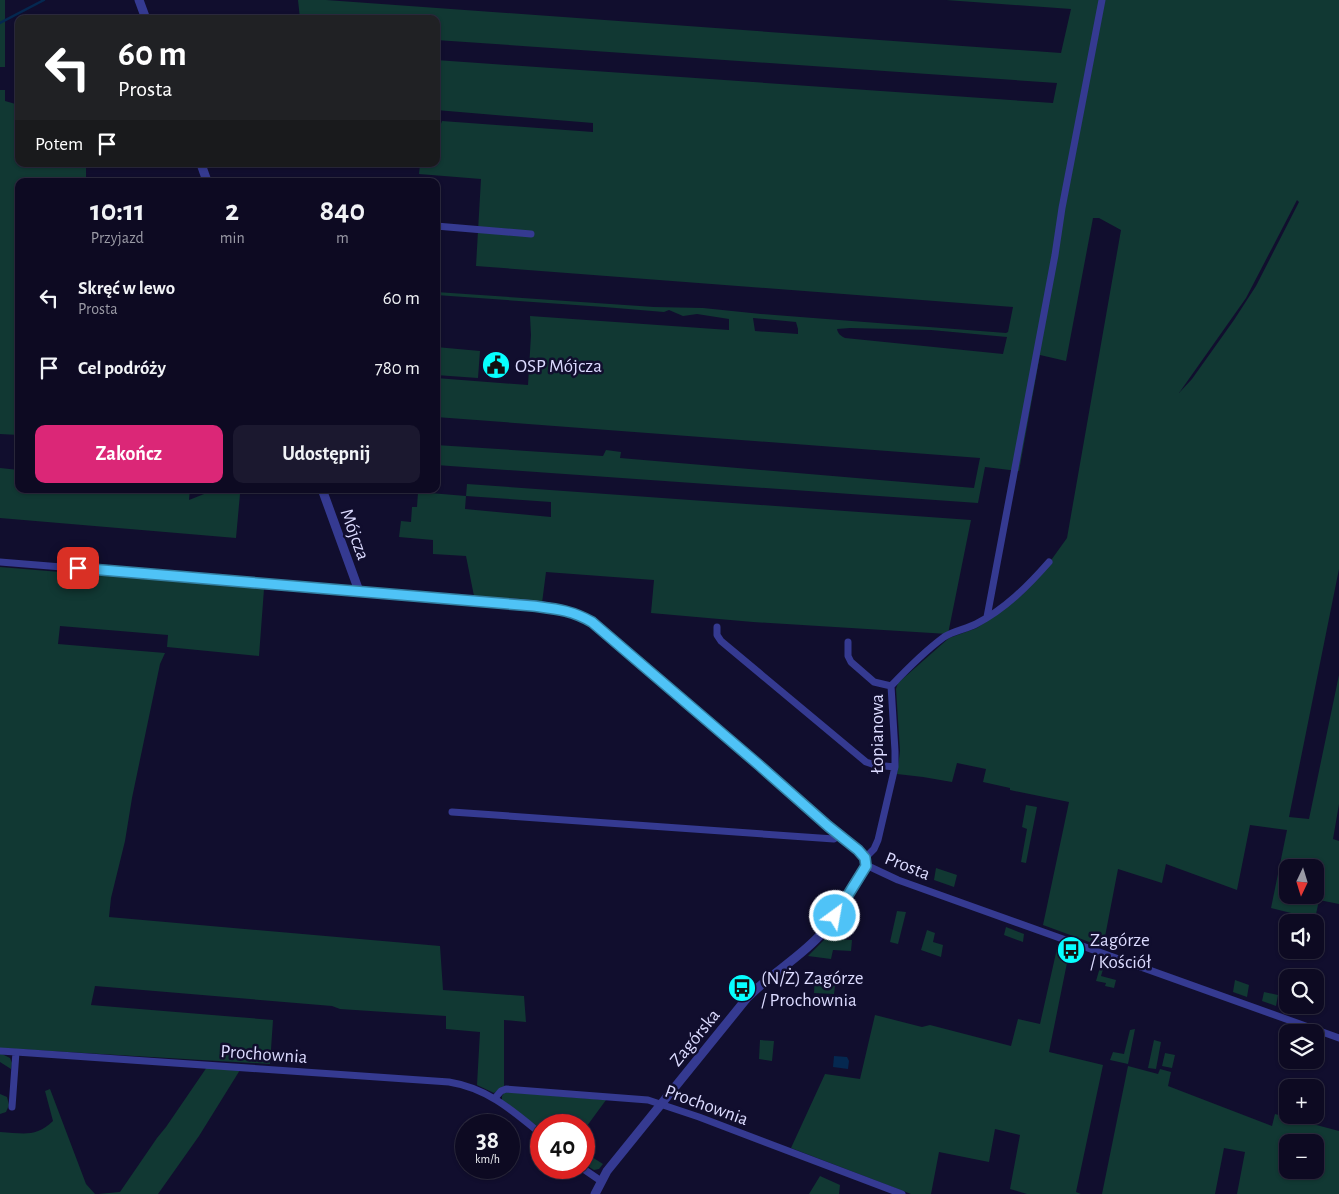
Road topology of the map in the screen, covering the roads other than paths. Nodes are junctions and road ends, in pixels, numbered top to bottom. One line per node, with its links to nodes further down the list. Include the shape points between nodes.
1 (139, 0): 3 (street)
2 (1102, 0): 10 (street)
3 (145, 15)
4 (440, 226): 5 (street)
5 (531, 234)
6 (323, 493): 9 (street, Mójcza)
7 (0, 562): 9 (street, Prosta)
8 (1049, 562): 10 (street, Łopianowa, via 1014,598)
9 (359, 591): 16 (street, Prosta, via 533,606 577,614 592,622)
10 (987, 617): 13 (street, Łopianowa, via 946,636)
11 (717, 626): 14 (street, via 721,641 866,762)
12 (848, 642): 13 (street, via 851,662 874,682)
13 (890, 686): 14 (street, Łopianowa)
14 (895, 767): 17 (street, Łopianowa, via 878,840)
15 (452, 812): 16 (street, via 834,839)
16 (839, 835): 17 (street, Prosta)
17 (866, 862): 18 (street, Prosta, via 898,880); 22 (street, Zagórska, via 821,934 747,998)
18 (1339, 1038)
19 (0, 1051): 20 (street, Prochownia)
20 (16, 1052): 21 (street, Prochownia, via 449,1082 471,1087); 23 (street)
21 (495, 1098): 22 (street, Prochownia, via 501,1091 512,1089 648,1100); 24 (street, Prochownia)
22 (660, 1105): 26 (street, Zagórska); 28 (street, Prochownia, via 700,1117)
23 (12, 1108)
24 (530, 1125)
25 (595, 1178): 26 (street)
26 (601, 1182): 27 (street, Zagórska)
27 (595, 1194)
28 (902, 1194)

